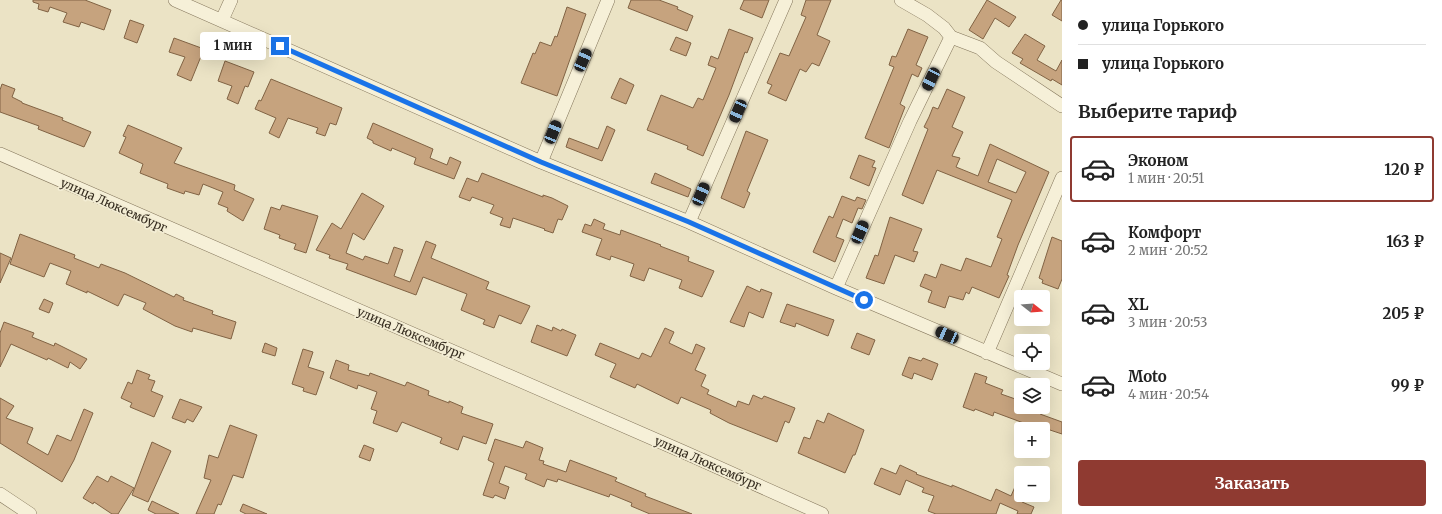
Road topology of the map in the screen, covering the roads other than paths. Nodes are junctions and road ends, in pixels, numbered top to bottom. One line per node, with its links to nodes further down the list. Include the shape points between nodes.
1 (175, 0): 6 (street)
2 (231, 0): 6 (street)
3 (608, 0): 10 (street)
4 (786, 0): 12 (street)
5 (901, 0): 7 (street, via 927,15)
6 (222, 20): 10 (street)
7 (951, 36): 8 (street, via 980,48 996,62); 13 (street, via 910,121)
8 (1062, 106)
9 (0, 154): 18 (street, улица Люксембург)
10 (541, 162): 12 (street)
11 (1062, 178): 14 (street)
12 (689, 222): 13 (street)
13 (836, 288): 14 (street)
14 (987, 353): 15 (street)
15 (1062, 384)
16 (0, 494): 17 (street)
17 (30, 514)
18 (822, 514)

